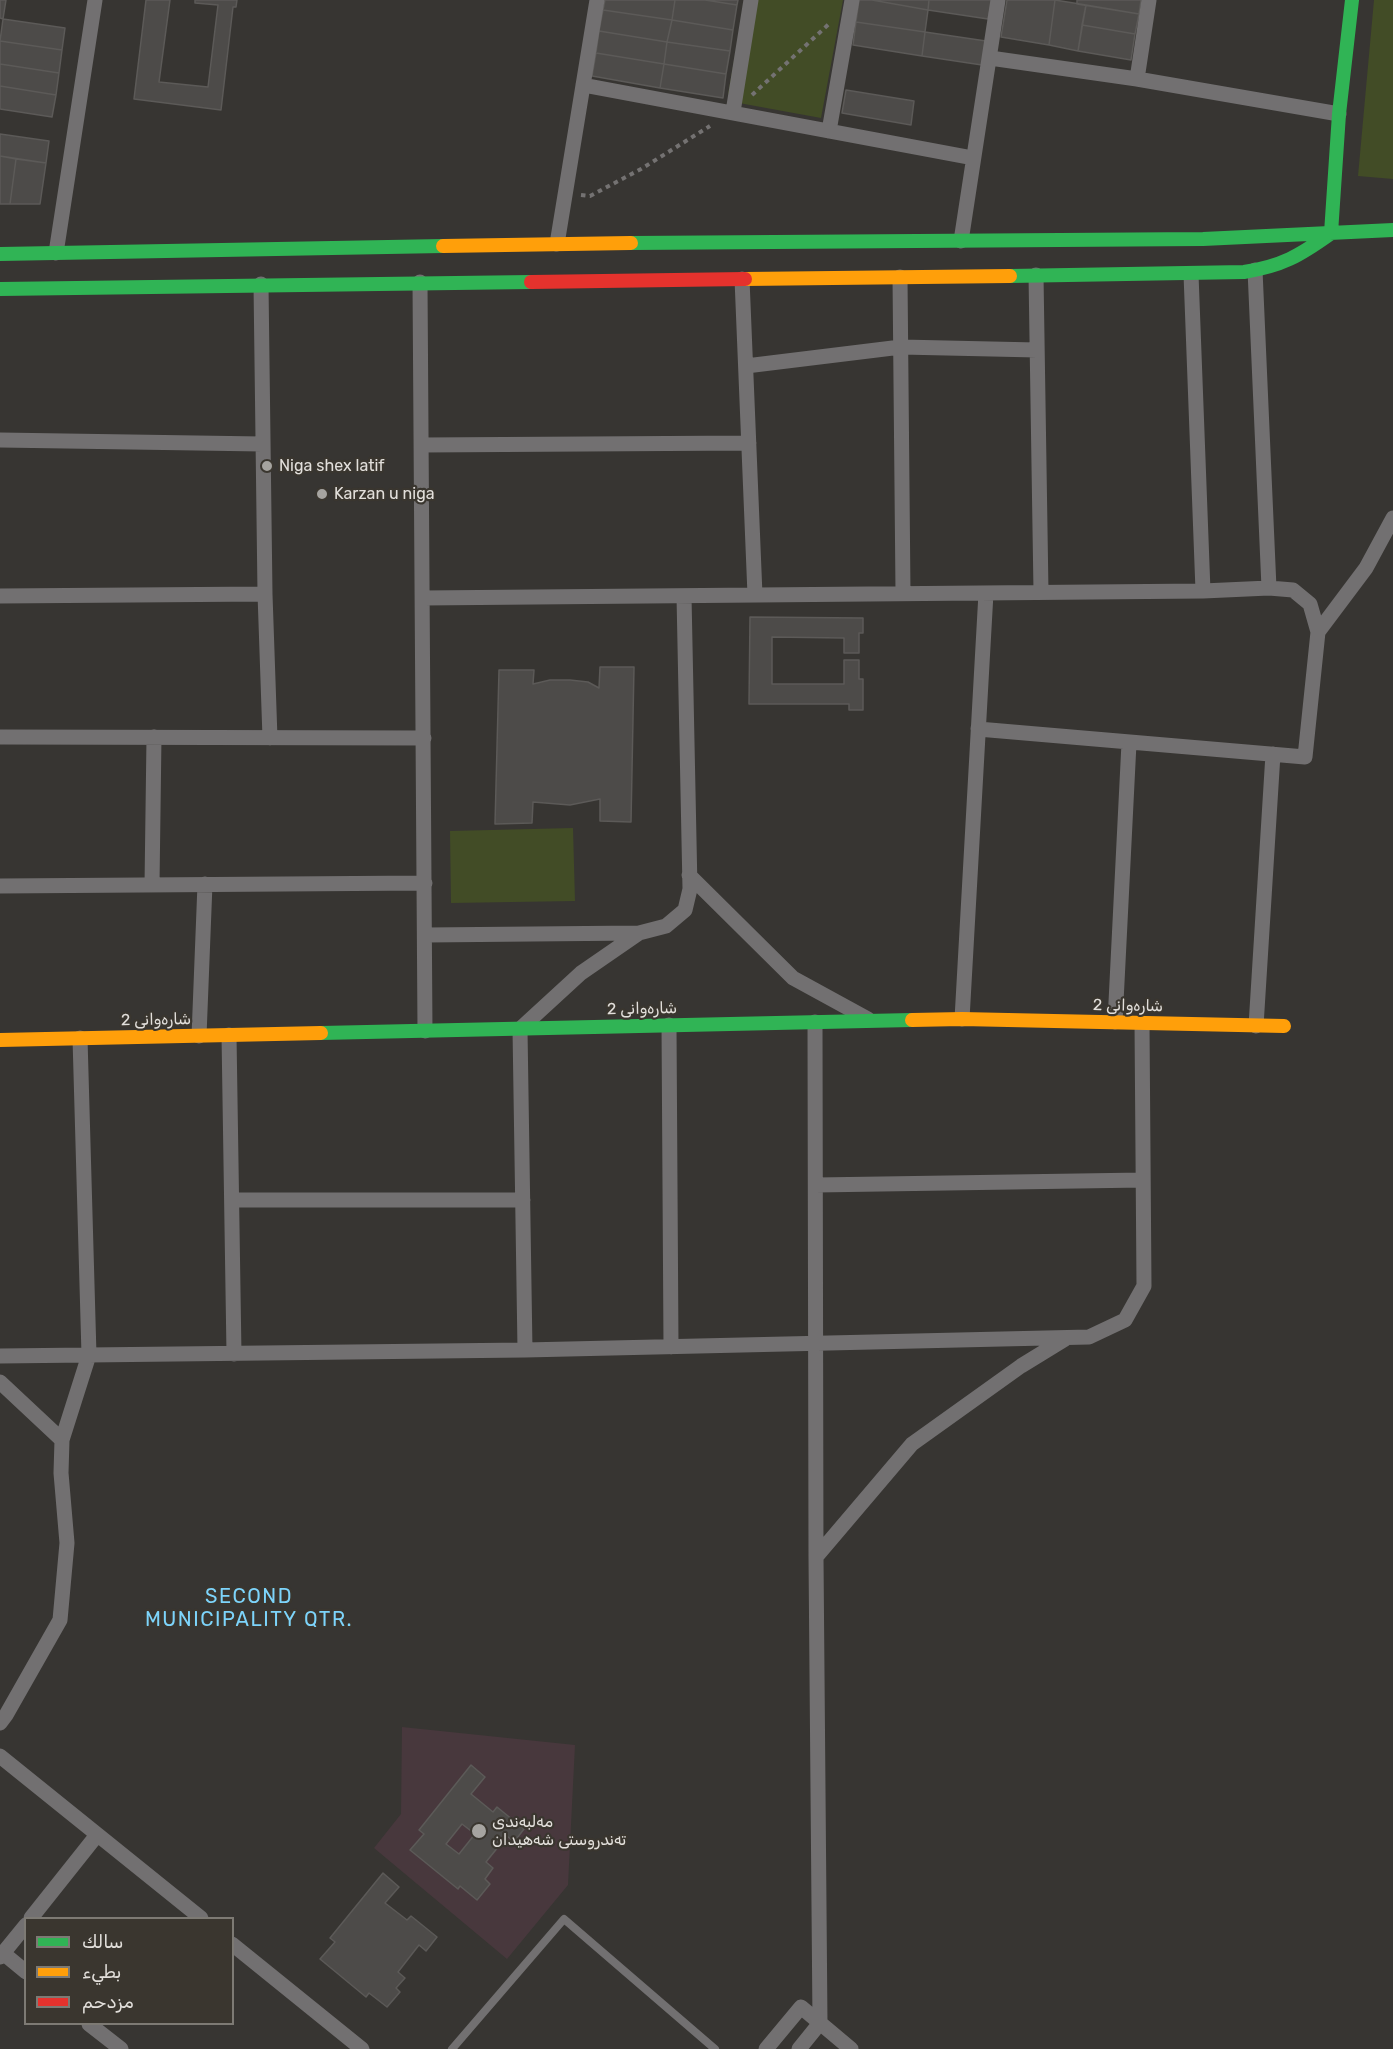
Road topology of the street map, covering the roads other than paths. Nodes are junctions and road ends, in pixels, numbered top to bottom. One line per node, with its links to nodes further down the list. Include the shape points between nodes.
1 (95, 0): 20 (street)
2 (597, 0): 10 (street)
3 (751, 0): 11 (street)
4 (998, 0): 8 (street)
5 (1149, 0): 9 (street)
6 (1352, 0): 12 (main road)
7 (852, 1): 13 (street)
8 (990, 58): 9 (street); 14 (street)
9 (1137, 79): 12 (street)
10 (583, 85): 11 (street); 18 (street)
11 (733, 112): 13 (street)
12 (1339, 114): 16 (main road)
13 (829, 131): 14 (street)
14 (973, 158): 17 (street)
15 (1393, 230): 16 (main road)
16 (1331, 233): 17 (main road, via 1213,239); 23 (main road, via 1298,256)
17 (961, 241): 18 (main road)
18 (557, 244): 19 (main road)
19 (344, 248): 22 (main road); 24 (main road, via 339,254)
20 (56, 253): 21 (main road); 22 (main road)
21 (0, 254)
22 (275, 270): 24 (main road); 30 (main road); 36 (street)
23 (1255, 270): 25 (main road); 39 (street)
24 (340, 272): 29 (main road)
25 (1191, 274): 26 (main road); 40 (street)
26 (1036, 276): 27 (main road); 32 (street)
27 (900, 277): 28 (main road); 31 (street)
28 (742, 279): 29 (main road); 33 (street)
29 (420, 282): 37 (street)
30 (0, 289)
31 (901, 347): 32 (street); 33 (street); 43 (street)
32 (1037, 350): 42 (street)
33 (746, 366): 35 (street)
34 (0, 440): 36 (street)
35 (749, 443): 37 (street); 45 (street)
36 (262, 444): 44 (street)
37 (422, 445): 48 (street)
38 (1393, 518): 49 (street, via 1366,568)
39 (1269, 588): 40 (street); 49 (street, via 1293,590 1310,604)
40 (1203, 591): 42 (street)
41 (986, 592): 42 (street); 43 (street); 50 (street)
42 (1041, 592)
43 (903, 593): 45 (street)
44 (265, 594): 46 (street); 53 (street)
45 (755, 595): 47 (street)
46 (0, 596)
47 (684, 596): 48 (street); 57 (street)
48 (423, 598): 54 (street)
49 (1318, 632): 56 (street, via 1305,757)
50 (978, 729): 55 (street); 64 (street)
51 (0, 737): 52 (street)
52 (154, 737): 53 (street); 60 (street)
53 (270, 738): 54 (street)
54 (424, 738): 58 (street)
55 (1129, 743): 56 (street); 67 (street)
56 (1273, 754): 70 (street)
57 (689, 875): 62 (street, via 685,910 666,926); 65 (street, via 793,978)
58 (425, 883): 59 (street); 63 (street)
59 (205, 884): 60 (street); 75 (street)
60 (152, 885): 61 (street)
61 (0, 886)
62 (639, 933): 63 (street); 72 (street, via 581,973)
63 (426, 935): 73 (street)
64 (962, 1019): 65 (main road, شارەوانی 2); 67 (main road, شارەوانی 2)
65 (871, 1021): 66 (main road, شارەوانی 2)
66 (815, 1022): 69 (main road, شارەوانی 2); 79 (street)
67 (1115, 1022): 68 (main road, شارەوانی 2)
68 (1142, 1023): 70 (main road, شارەوانی 2); 78 (street)
69 (669, 1025): 72 (main road, شارەوانی 2); 84 (street)
70 (1256, 1026): 71 (main road, شارەوانی 2)
71 (1284, 1026)
72 (520, 1029): 73 (main road, شارەوانی 2); 81 (street)
73 (425, 1030): 74 (main road, شارەوانی 2)
74 (229, 1035): 75 (main road, شارەوانی 2); 80 (street)
75 (199, 1036): 76 (main road, شارەوانی 2)
76 (80, 1038): 77 (main road, شارەوانی 2); 87 (street)
77 (0, 1040)
78 (1143, 1180): 79 (street); 82 (street, via 1144,1286 1125,1320 1089,1337)
79 (816, 1185): 83 (street)
80 (232, 1200): 81 (street); 86 (street)
81 (523, 1200): 85 (street)
82 (1067, 1338): 83 (street); 91 (street, via 912,1444)
83 (816, 1344): 84 (street); 91 (street)
84 (671, 1347): 85 (street)
85 (525, 1350): 86 (street)
86 (234, 1354): 87 (street)
87 (89, 1355): 88 (street); 90 (street)
88 (0, 1356)
89 (0, 1382): 90 (street)
90 (62, 1440): 92 (street, via 67,1543 60,1620)
91 (816, 1557): 101 (street)
92 (0, 1723)
93 (0, 1756): 94 (street)
94 (97, 1835): 95 (street); 96 (street)
95 (31, 1917)
96 (200, 1917)
97 (24, 1927): 99 (street)
98 (234, 1946): 104 (street)
99 (1, 1955): 100 (street)
100 (24, 1971)
101 (820, 2023): 107 (street, via 801,2007); 108 (street); 109 (street)
102 (90, 2025): 103 (street)
103 (115, 2047)
104 (362, 2049)
105 (452, 2049): 106 (lane, via 564,1919)
106 (715, 2049)
107 (766, 2049)
108 (800, 2049)
109 (851, 2049)

